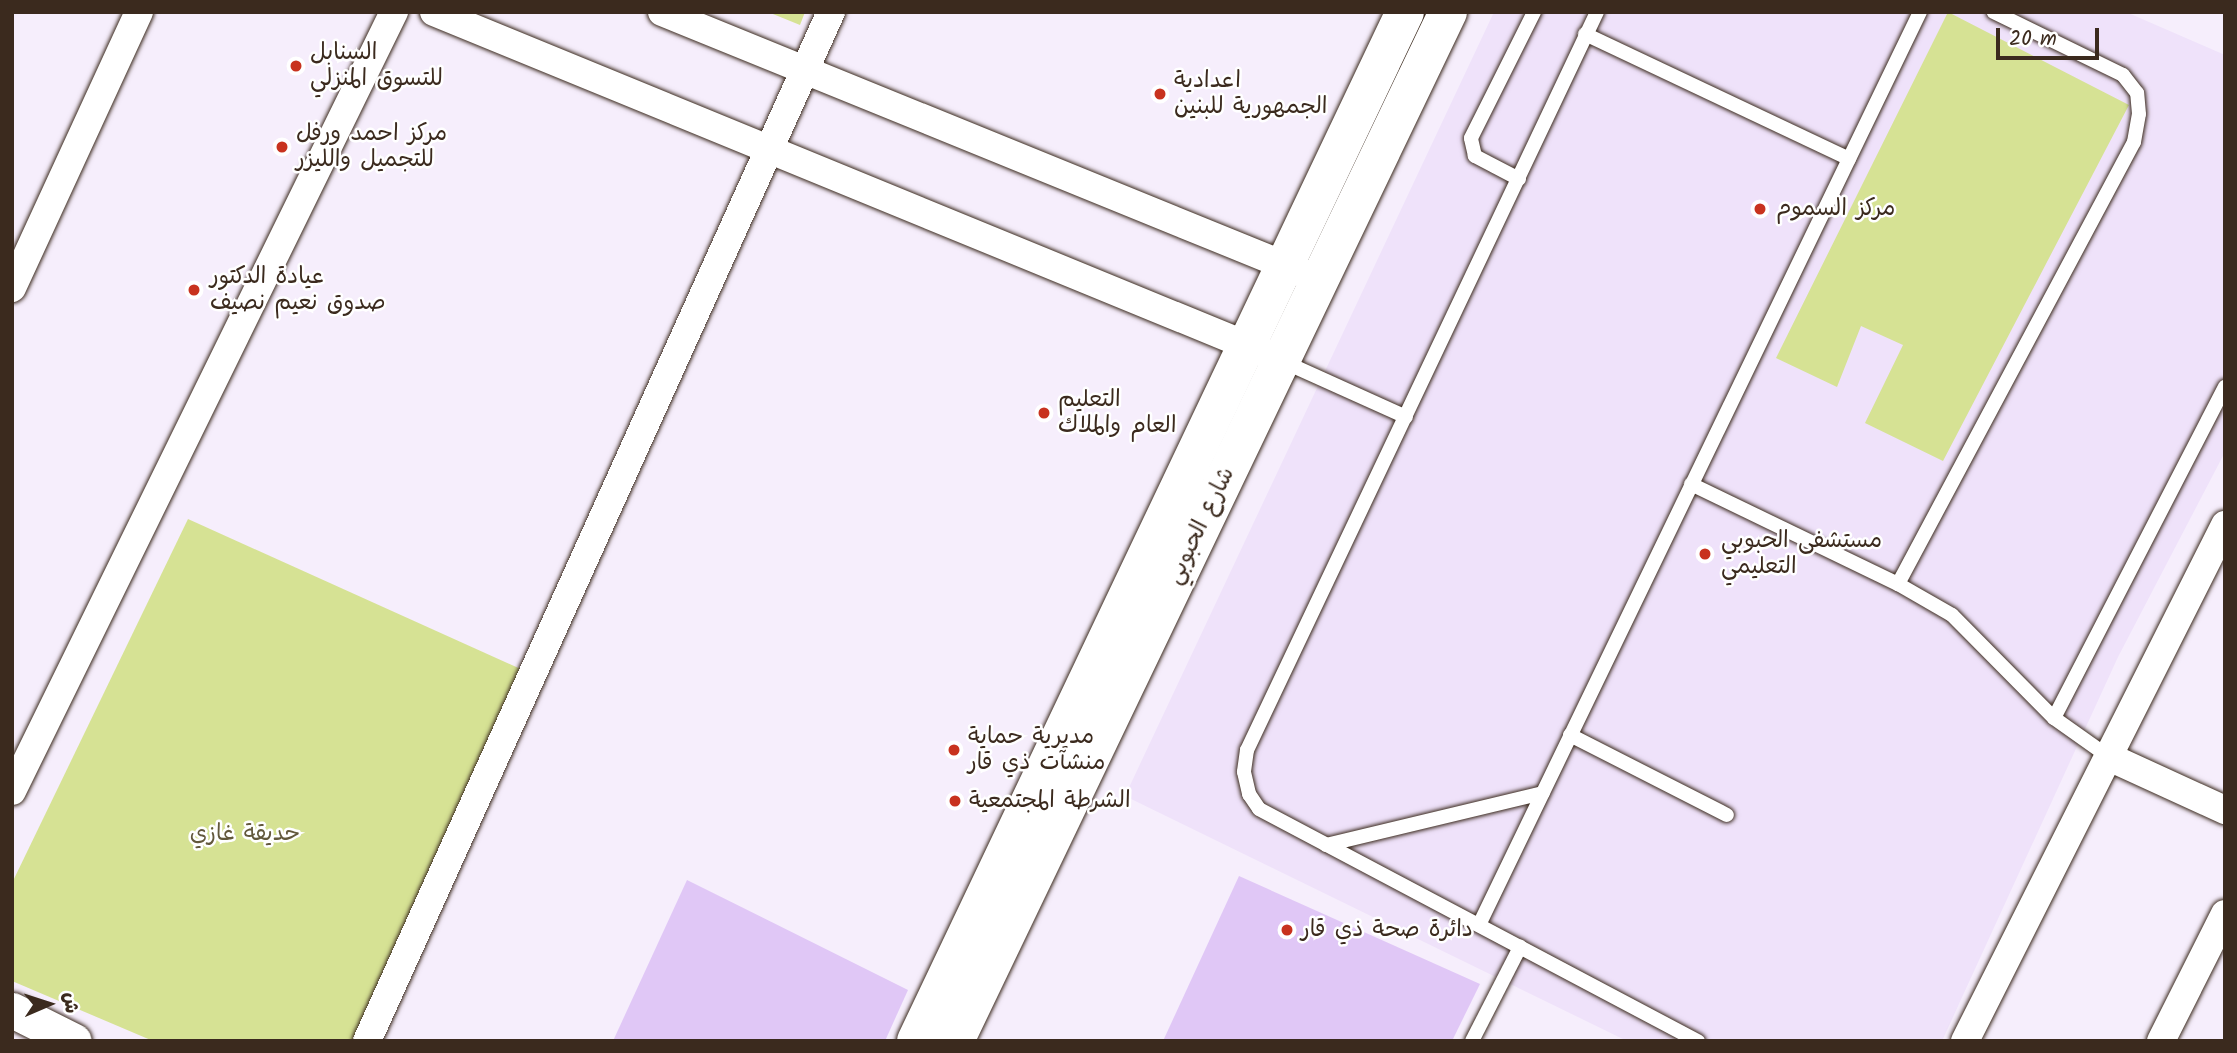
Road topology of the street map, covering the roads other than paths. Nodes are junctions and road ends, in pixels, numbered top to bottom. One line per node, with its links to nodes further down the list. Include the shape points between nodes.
1 (139, 12): 19 (street)
2 (394, 12): 29 (street)
3 (434, 12): 14 (street)
4 (662, 12): 13 (street)
5 (831, 12): 13 (street)
6 (1405, 12): 17 (main road, شارع الحبوبي)
7 (1448, 12): 18 (main road, شارع الحبوبي)
8 (1534, 12): 16 (lane, via 1471,138 1475,156)
9 (1597, 12): 12 (lane)
10 (1920, 12): 15 (lane)
11 (1994, 12): 25 (lane, via 2123,75 2137,93 2139,114 2134,142)
12 (1585, 34): 15 (lane); 16 (lane)
13 (806, 70): 14 (street); 17 (street)
14 (770, 148): 20 (street); 39 (street)
15 (1849, 159): 23 (lane)
16 (1519, 179): 22 (lane)
17 (1285, 264): 18 (street); 20 (main road, شارع الحبوبي)
18 (1320, 281): 20 (main road, شارع الحبوبي)
19 (12, 288)
20 (1264, 352): 22 (lane); 40 (main road, شارع الحبوبي); 41 (main road, شارع الحبوبي)
21 (2225, 387): 26 (lane)
22 (1406, 416): 33 (lane, via 1247,750 1244,772 1249,794 1259,809)
23 (1691, 484): 25 (lane); 27 (lane)
24 (2225, 525): 28 (street)
25 (1898, 584): 26 (lane, via 1952,615)
26 (2054, 718): 28 (lane)
27 (1570, 735): 30 (lane); 32 (lane)
28 (2109, 757): 31 (street); 44 (street)
29 (12, 791)
30 (1543, 793): 33 (lane); 35 (lane)
31 (2225, 810)
32 (1727, 815)
33 (1326, 845): 35 (lane)
34 (2225, 914): 45 (street)
35 (1479, 925): 36 (lane)
36 (1520, 947): 42 (lane); 43 (lane)
37 (12, 1010): 38 (street)
38 (74, 1041)
39 (367, 1041)
40 (916, 1041)
41 (955, 1041)
42 (1472, 1041)
43 (1698, 1041)
44 (1965, 1041)
45 (2161, 1041)

